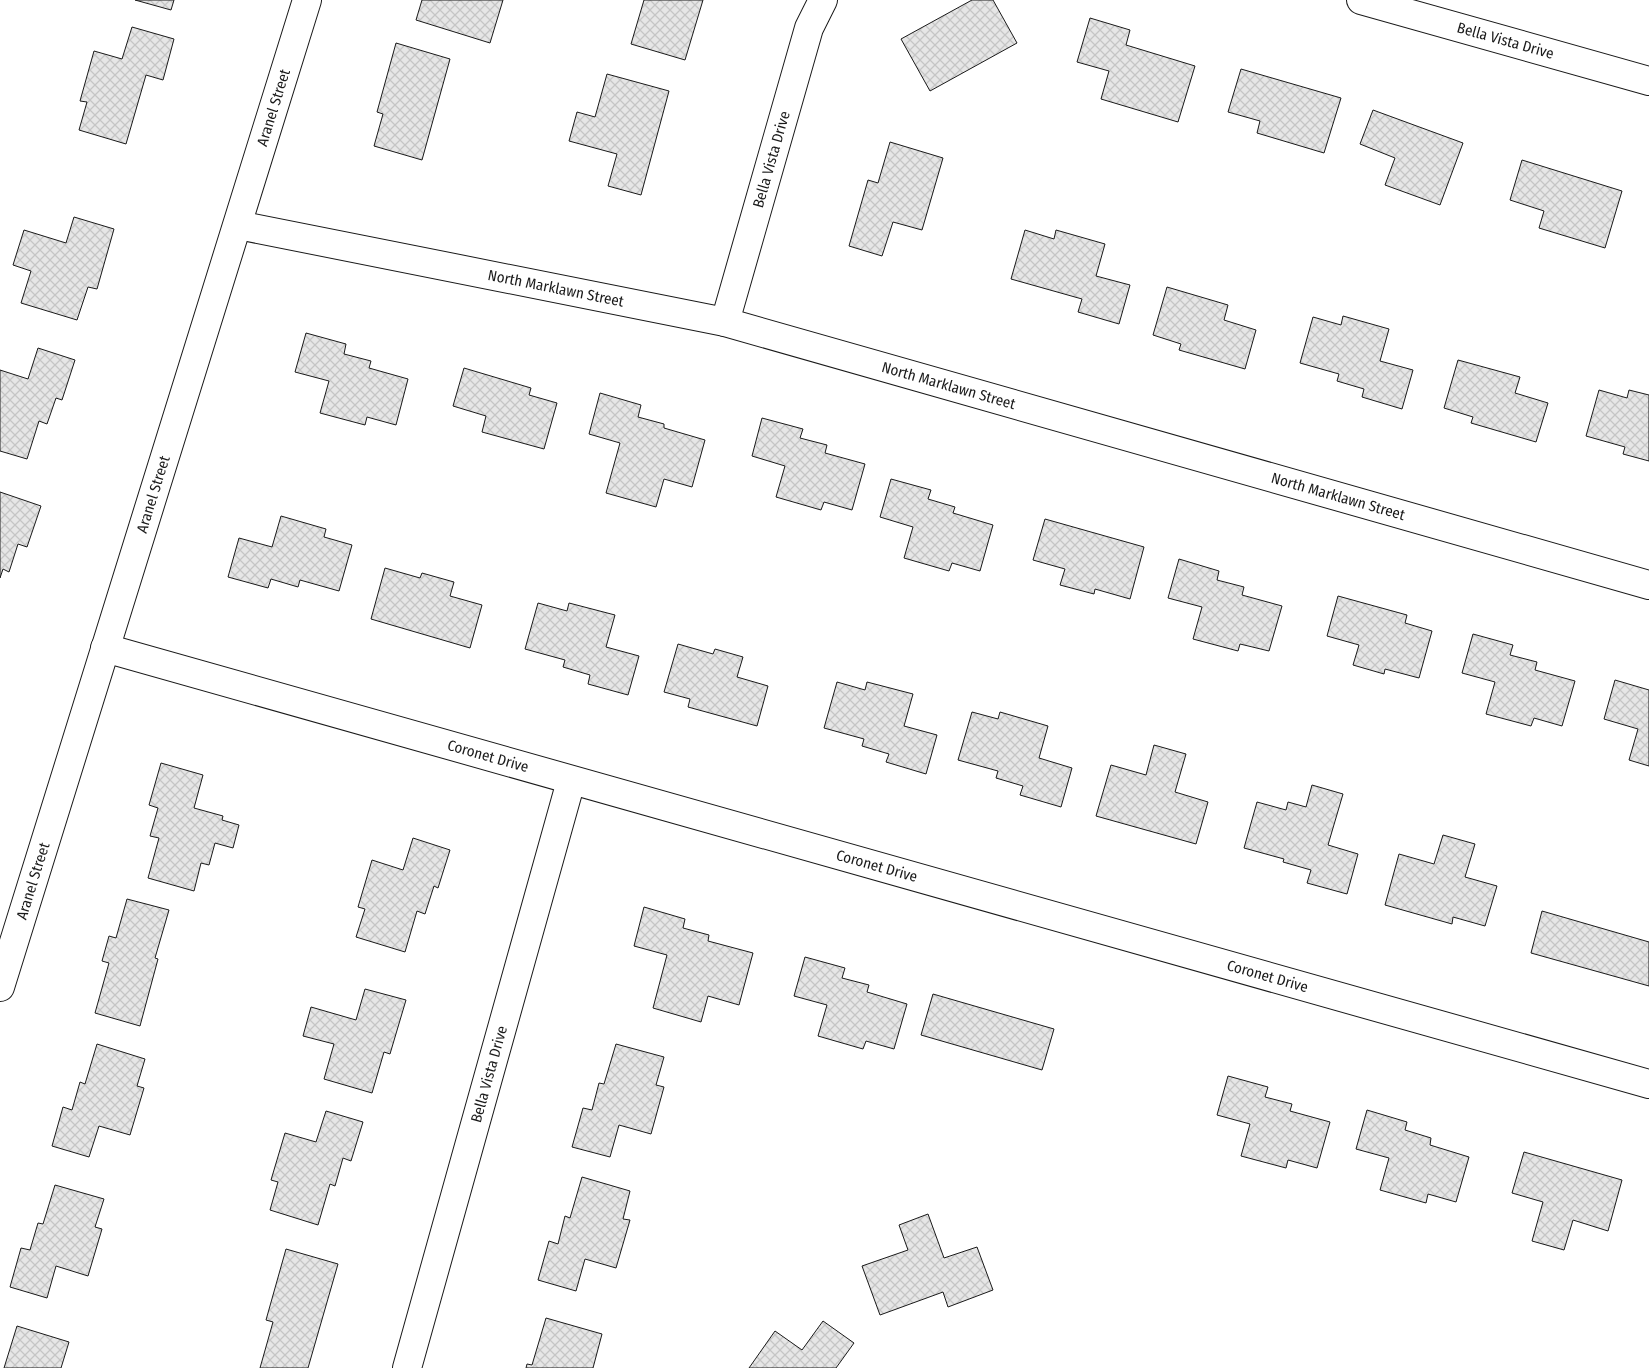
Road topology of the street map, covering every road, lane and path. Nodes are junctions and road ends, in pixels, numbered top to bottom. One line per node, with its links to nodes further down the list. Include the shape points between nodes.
1 (307, 0): 5 (street, Aranel Street)
2 (823, 0): 6 (street, Bella Vista Drive, via 809,28)
3 (1361, 0): 4 (street, Bella Vista Drive)
4 (1649, 82)
5 (238, 225): 6 (street, North Marklawn Street); 8 (street, Aranel Street)
6 (725, 322): 7 (street, North Marklawn Street)
7 (1649, 585)
8 (105, 648): 9 (street, Coronet Drive); 10 (street, Aranel Street)
9 (571, 781): 11 (street, Coronet Drive); 12 (street, Bella Vista Drive)
10 (0, 987)
11 (1649, 1084)
12 (407, 1368)

